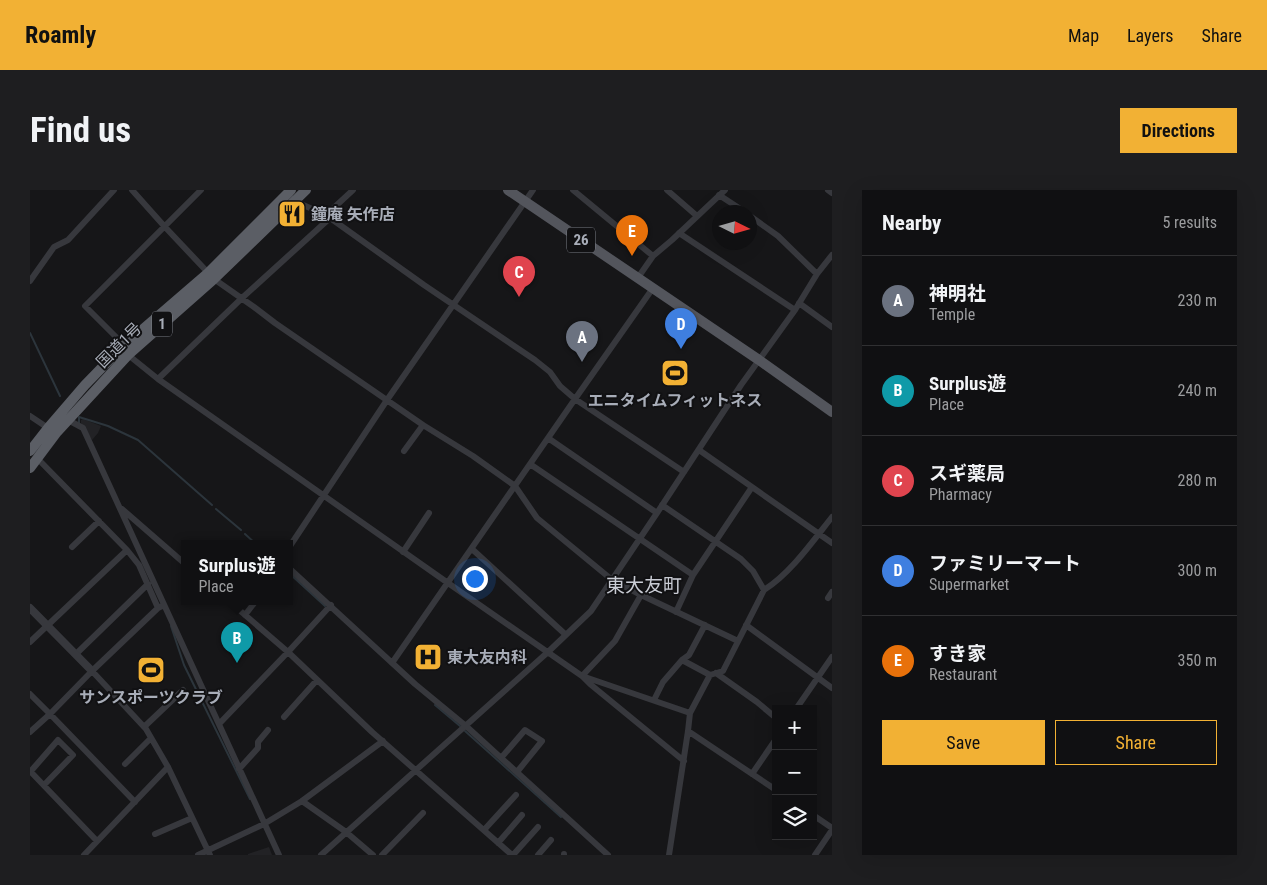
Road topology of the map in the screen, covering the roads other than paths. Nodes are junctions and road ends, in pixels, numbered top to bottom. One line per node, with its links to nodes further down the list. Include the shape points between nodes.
1 (114, 190): 26 (street, via 68,240 54,247)
2 (132, 190): 19 (street)
3 (201, 190): 19 (street)
4 (306, 190): 13 (highway, 国道1号 / 1)
5 (353, 190): 17 (street)
6 (508, 190): 14 (main road, 26)
7 (533, 190): 14 (street)
8 (573, 190): 22 (street)
9 (667, 190): 16 (street)
10 (828, 190): 12 (street)
11 (722, 192): 15 (street); 16 (street)
12 (832, 193)
13 (291, 195): 17 (street); 24 (highway, 国道1号 / 1)
14 (525, 201): 25 (main road, 26); 30 (street)
15 (736, 205)
16 (697, 216): 20 (street)
17 (328, 217): 28 (street); 30 (street)
18 (757, 221): 23 (street, via 778,236)
19 (165, 228): 24 (street); 33 (street, via 85,306)
20 (679, 232): 22 (street); 31 (street)
21 (832, 255): 23 (street)
22 (653, 256): 25 (street)
23 (817, 274): 29 (street)
24 (211, 276): 28 (street); 33 (highway, 国道1号 / 1)
25 (638, 279): 27 (main road, 26)
26 (30, 281)
27 (653, 288): 34 (main road, 26); 36 (street)
28 (242, 298): 35 (street); 37 (street)
29 (799, 303): 31 (street); 32 (street)
30 (453, 304): 36 (street, via 535,360); 37 (street)
31 (795, 310): 34 (street)
32 (832, 327)
33 (124, 349): 35 (street); 40 (highway, 国道1号 / 1); 42 (highway, 国道1号 / 1, via 85,385)
34 (759, 360): 38 (main road, 26); 44 (street)
35 (158, 379): 52 (street)
36 (574, 399): 43 (street); 49 (street)
37 (387, 400): 41 (street); 52 (street)
38 (832, 412)
39 (30, 416): 42 (street)
40 (68, 420): 46 (highway, 国道1号 / 1); 54 (street, via 83,428)
41 (423, 425): 45 (street); 50 (street)
42 (48, 428): 46 (highway, 国道1号 / 1)
43 (548, 438): 47 (street); 56 (street)
44 (699, 450): 49 (street); 51 (street)
45 (404, 451)
46 (34, 454): 48 (highway, 国道1号 / 1); 58 (street)
47 (530, 464): 50 (street); 60 (street)
48 (30, 468)
49 (684, 472): 53 (street)
50 (515, 486): 65 (street); 71 (street, via 537,518)
51 (752, 487): 59 (street); 62 (street)
52 (324, 496): 61 (street); 67 (street)
53 (662, 505): 56 (street); 62 (street)
54 (119, 506): 68 (street); 81 (street)
55 (429, 513): 67 (street)
56 (657, 513): 60 (street)
57 (832, 517): 59 (street)
58 (99, 521): 64 (street); 66 (street)
59 (820, 533): 63 (street); 74 (street, via 791,567)
60 (640, 538): 70 (street); 71 (street)
61 (293, 542)
62 (716, 542): 70 (street); 74 (street, via 741,558)
63 (832, 543)
64 (72, 546)
65 (472, 549): 73 (street); 88 (street)
66 (127, 550): 72 (street); 85 (street)
67 (403, 552): 73 (street)
68 (181, 560)
69 (293, 572): 80 (street)
70 (693, 575): 83 (street)
71 (611, 580): 76 (street); 88 (street, via 590,611)
72 (148, 584): 81 (street); 93 (street)
73 (448, 584): 92 (street); 96 (street)
74 (764, 590): 87 (street)
75 (832, 592): 77 (street)
76 (641, 595): 83 (street); 99 (street, via 615,642)
77 (828, 598)
78 (233, 605): 84 (street)
79 (253, 605): 84 (street)
80 (331, 605): 91 (street); 96 (street)
81 (161, 606): 97 (street); 111 (street)
82 (30, 608): 85 (street)
83 (676, 612): 86 (street)
84 (245, 615): 91 (street)
85 (48, 625): 90 (street); 93 (street)
86 (705, 625): 89 (street); 95 (street, via 689,656)
87 (746, 625): 89 (street); 100 (street)
88 (566, 635): 92 (street)
89 (738, 641): 98 (street, via 723,671)
90 (30, 642)
91 (288, 652): 101 (street); 111 (street)
92 (548, 652): 99 (street); 112 (street)
93 (76, 654): 97 (street)
94 (832, 657): 100 (street)
95 (682, 660): 98 (street); 105 (street, via 663,682)
96 (392, 663): 112 (street)
97 (92, 670): 108 (street); 113 (street)
98 (713, 674): 107 (street); 109 (street)
99 (582, 676): 105 (street); 121 (street)
100 (817, 678): 102 (street); 106 (street)
101 (317, 680): 110 (street); 118 (street)
102 (832, 688)
103 (183, 690): 113 (street)
104 (30, 694): 108 (street)
105 (654, 700): 107 (street)
106 (799, 705)
107 (690, 713): 115 (street)
108 (50, 714): 116 (street); 133 (street)
109 (772, 715)
110 (284, 717)
111 (219, 724): 124 (street)
112 (466, 726): 120 (street); 126 (street)
113 (144, 727): 117 (street)
114 (268, 730): 124 (street, via 258,742 258,748)
115 (688, 731): 121 (street); 128 (street)
116 (30, 732)
117 (151, 738): 122 (street); 123 (street)
118 (383, 741): 126 (street); 132 (street)
119 (772, 745): 128 (street)
120 (502, 758): 127 (street); 127 (street, via 525,730 542,741)
121 (684, 762): 157 (street)
122 (125, 764)
123 (168, 767): 133 (street); 136 (street)
124 (239, 769): 138 (street)
125 (30, 770): 129 (street); 129 (street, via 58,740 73,754)
126 (416, 770): 141 (street); 142 (street)
127 (517, 772): 156 (street)
128 (752, 774): 130 (street)
129 (44, 785): 145 (street)
130 (772, 787)
131 (516, 794): 141 (street)
132 (302, 801): 138 (street); 142 (street)
133 (135, 802): 145 (street)
134 (423, 813): 153 (street)
135 (522, 815): 146 (street)
136 (192, 818): 143 (street); 147 (street)
137 (817, 818): 140 (street)
138 (264, 824): 147 (street); 150 (street)
139 (538, 827): 154 (street)
140 (832, 829): 158 (street)
141 (484, 830): 146 (street)
142 (346, 832): 151 (street); 152 (street)
143 (155, 834)
144 (551, 840): 155 (street)
145 (97, 841): 148 (street)
146 (498, 843): 154 (street)
147 (209, 853): 149 (street)
148 (84, 855)
149 (198, 855)
150 (279, 855)
151 (321, 855)
152 (373, 855)
153 (382, 855)
154 (512, 855)
155 (538, 855)
156 (608, 855)
157 (669, 855)
158 (815, 855)

